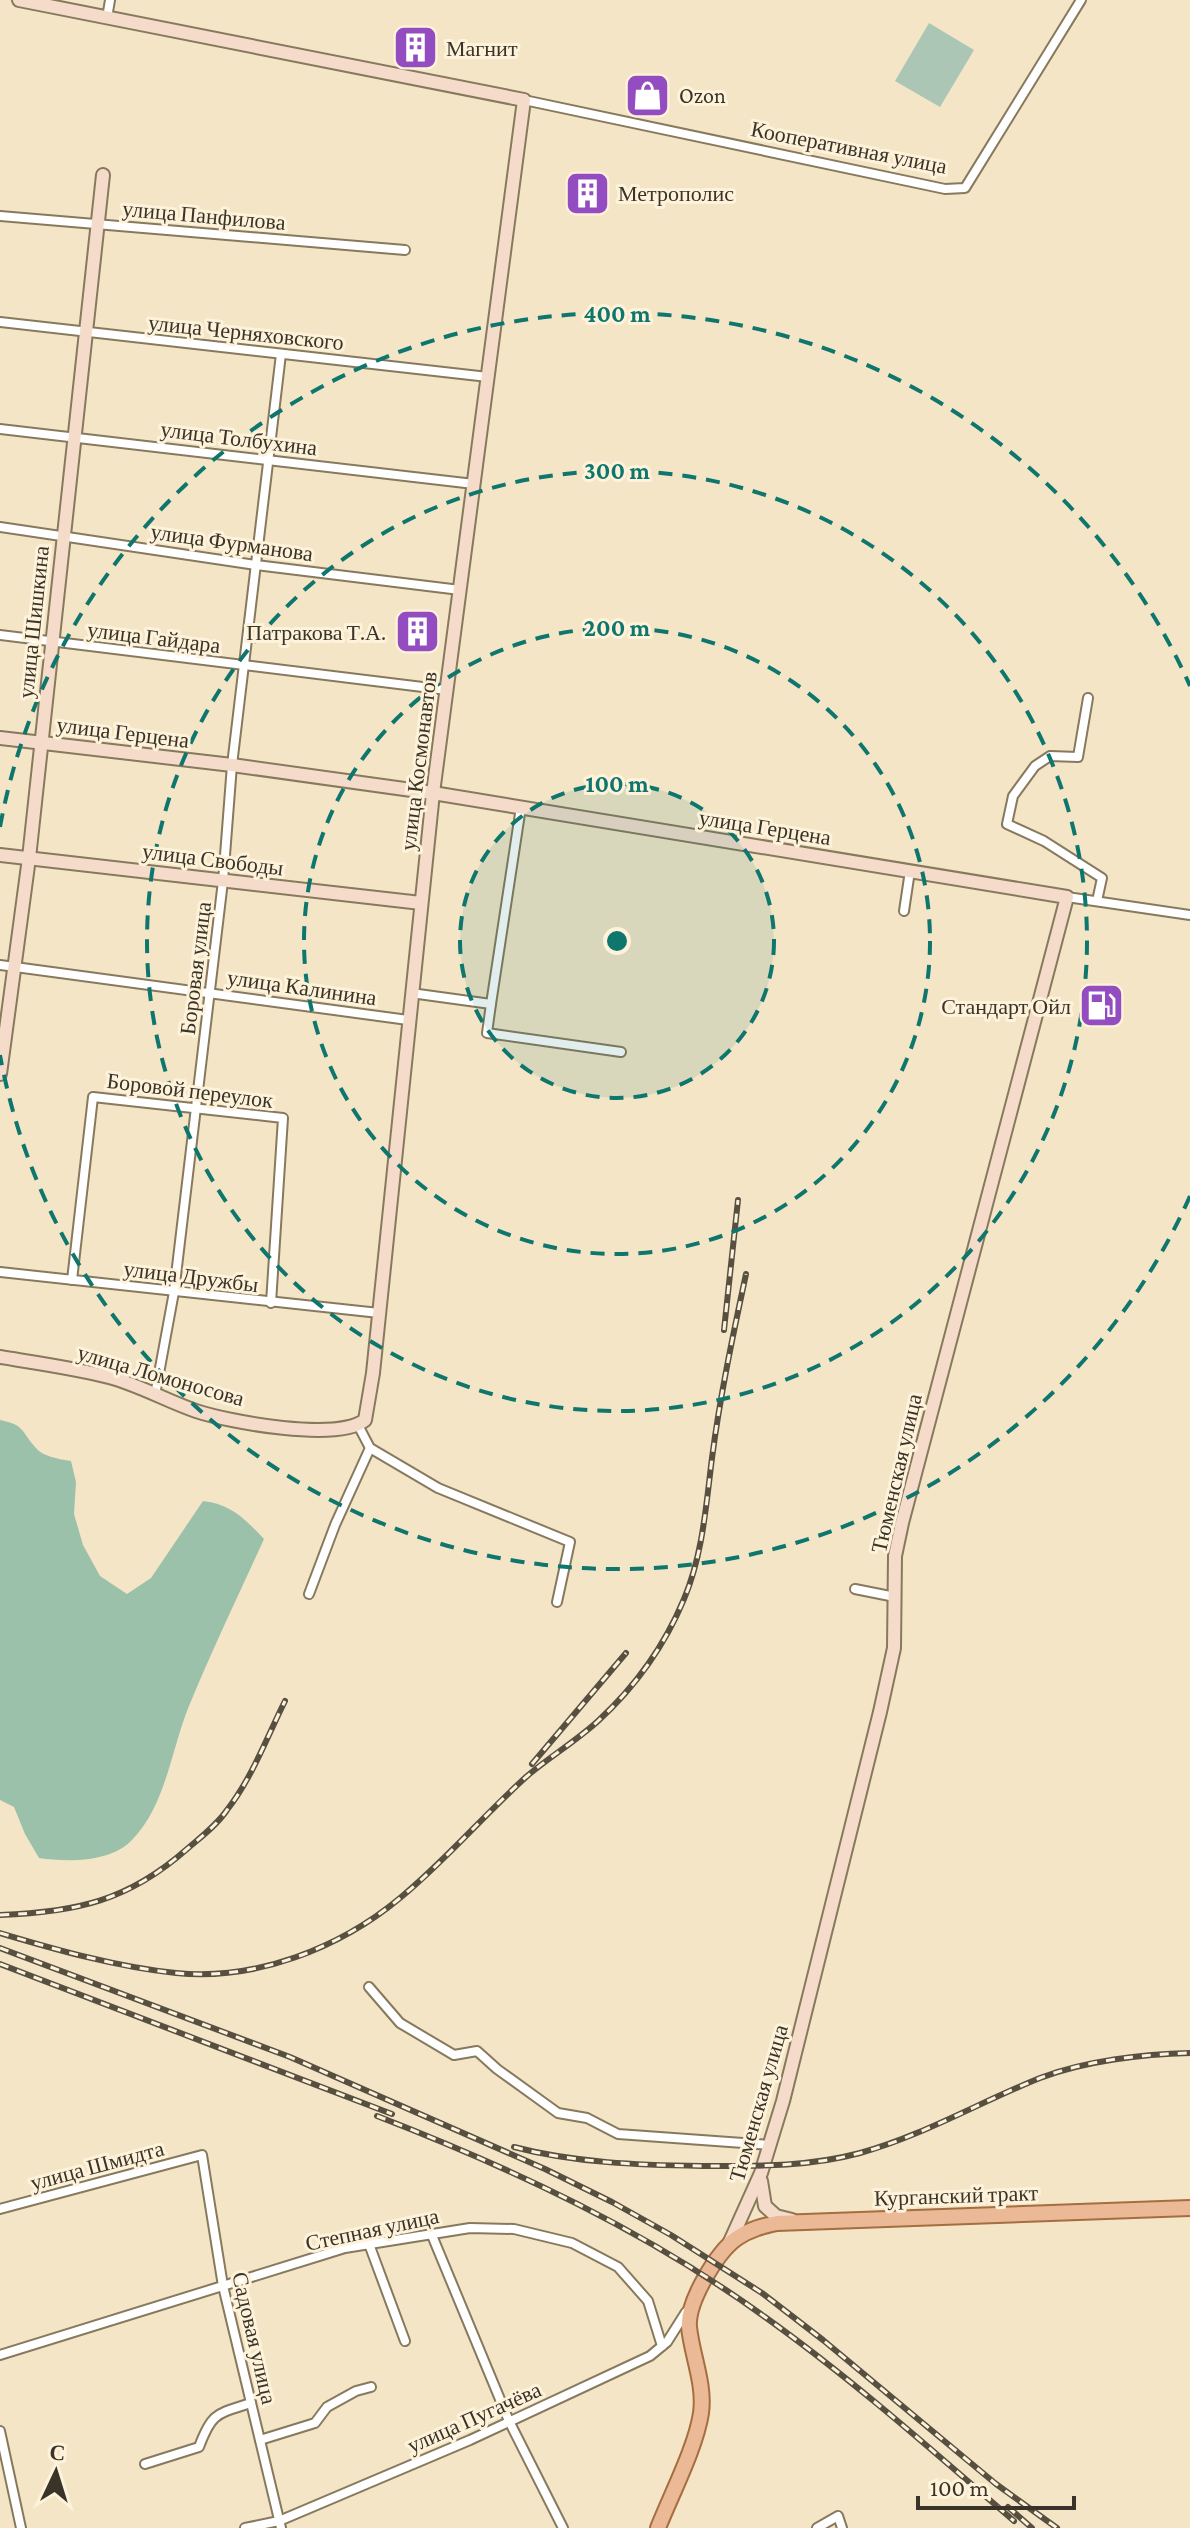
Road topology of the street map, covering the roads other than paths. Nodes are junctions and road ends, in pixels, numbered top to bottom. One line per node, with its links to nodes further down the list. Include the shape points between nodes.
1 (19, 0): 4 (street, Кооперативная улица)
2 (110, 0): 4 (street)
3 (1081, 0): 5 (street, Кооперативная улица, via 965,188 945,189)
4 (107, 18): 5 (street, Кооперативная улица)
5 (524, 100): 13 (street, улица Космонавтов)
6 (103, 175): 8 (street, улица Шишкина)
7 (0, 216): 8 (street, улица Панфилова)
8 (97, 224): 9 (street, улица Панфилова); 11 (street, улица Шишкина)
9 (405, 250)
10 (0, 322): 11 (street, улица Черняховского)
11 (84, 331): 12 (street, улица Черняховского); 15 (street, улица Шишкина)
12 (281, 354): 13 (street, улица Черняховского); 16 (street, Боровая улица)
13 (488, 377): 17 (street, улица Космонавтов)
14 (0, 429): 15 (street, улица Толбухина)
15 (73, 437): 16 (street, улица Толбухина); 19 (street, улица Шишкина)
16 (269, 460): 17 (street, улица Толбухина); 20 (street, Боровая улица)
17 (474, 484): 21 (street, улица Космонавтов)
18 (0, 527): 19 (street, улица Фурманова)
19 (63, 535): 20 (street, улица Фурманова); 23 (street, улица Шишкина)
20 (256, 565): 21 (street, улица Фурманова); 24 (street, Боровая улица)
21 (460, 590): 25 (street, улица Космонавтов)
22 (0, 635): 23 (street, улица Гайдара)
23 (51, 642): 24 (street, улица Гайдара); 28 (street, улица Шишкина)
24 (244, 667): 25 (street, улица Гайдара); 29 (street, Боровая улица)
25 (447, 690): 30 (street, улица Космонавтов)
26 (1088, 698): 37 (street, via 1078,757 1050,756 1035,766 1013,796 1007,824 1102,878)
27 (0, 738): 28 (street, улица Герцена)
28 (40, 742): 29 (street, улица Герцена); 33 (street, улица Шишкина)
29 (232, 765): 30 (street, улица Герцена); 35 (street, Боровая улица)
30 (433, 793): 31 (street, улица Герцена); 38 (street, улица Космонавтов)
31 (521, 807): 34 (street, улица Герцена); 45 (street)
32 (0, 855): 33 (street, улица Свободы)
33 (29, 858): 35 (street, улица Свободы); 42 (street, улица Шишкина)
34 (910, 871): 36 (street, улица Герцена); 39 (street)
35 (223, 881): 38 (street, улица Свободы); 43 (street, Боровая улица)
36 (1067, 897): 37 (street, улица Герцена); 61 (street, Тюменская улица, via 908,1495 895,1556)
37 (1097, 901): 40 (street, улица Герцена)
38 (421, 903): 44 (street, улица Космонавтов)
39 (904, 911)
40 (1190, 915)
41 (0, 965): 42 (street, улица Калинина)
42 (14, 967): 43 (street, улица Калинина); 48 (street, улица Шишкина)
43 (210, 993): 46 (street, улица Калинина); 49 (street, Боровая улица)
44 (411, 993): 45 (street); 46 (street, улица Космонавтов)
45 (491, 1004): 47 (street, via 487,1033)
46 (408, 1020): 54 (street, улица Космонавтов)
47 (621, 1052)
48 (0, 1074)
49 (196, 1107): 51 (street, Боровой переулок, via 93,1097); 52 (street, Боровая улица); 53 (street, Боровой переулок, via 283,1118)
50 (0, 1272): 51 (street, улица Дружбы)
51 (72, 1280): 52 (street, улица Дружбы)
52 (174, 1292): 53 (street, улица Дружбы); 56 (street, Боровая улица)
53 (271, 1303): 54 (street, улица Дружбы)
54 (379, 1313): 57 (street, улица Космонавтов, via 368,1411)
55 (0, 1357): 56 (street, улица Ломоносова, via 92,1373)
56 (155, 1395): 57 (street, улица Ломоносова, via 201,1413 242,1421 323,1431)
57 (358, 1425): 58 (street)
58 (370, 1448): 60 (street); 62 (street, via 438,1488 570,1542)
59 (855, 1589): 61 (street)
60 (309, 1594)
61 (895, 1597): 64 (street, Тюменская улица, via 894,1648 880,1712)
62 (557, 1602)
63 (369, 1987): 64 (street, via 400,2023 454,2055 477,2051 558,2113 587,2118 618,2134)
64 (770, 2145): 66 (street, Тюменская улица)
65 (202, 2155): 68 (street, улица Шмидта); 73 (street, Садовая улица)
66 (761, 2173): 69 (street, via 762,2197 770,2212); 72 (street, Тюменская улица)
67 (1190, 2208): 69 (main road, Курганский тракт)
68 (0, 2209)
69 (807, 2222): 72 (main road, Курганский тракт, via 761,2226)
70 (431, 2233): 71 (street, Степная улица); 76 (street, Степная улица, via 514,2229 572,2243 618,2267 648,2301); 80 (street)
71 (369, 2244): 73 (street, Степная улица); 75 (street)
72 (729, 2244): 74 (main road)
73 (223, 2286): 77 (street, Степная улица); 79 (street, Садовая улица)
74 (692, 2300): 76 (street, улица Пугачёва); 88 (main road, via 689,2327 702,2393 700,2414)
75 (405, 2341)
76 (662, 2346): 80 (street, улица Пугачёва)
77 (0, 2355)
78 (371, 2387): 82 (street, via 327,2407 315,2423)
79 (251, 2403): 82 (street, Садовая улица); 83 (street, via 218,2414 208,2423 199,2447)
80 (509, 2421): 84 (street, улица Пугачёва); 87 (street)
81 (0, 2431): 85 (street)
82 (260, 2440): 84 (street, Садовая улица)
83 (145, 2464)
84 (280, 2524): 86 (street, улица Пугачёва)
85 (21, 2528)
86 (245, 2528)
87 (563, 2528)
88 (658, 2528)
89 (817, 2528): 90 (street, via 838,2516)
90 (842, 2528)

